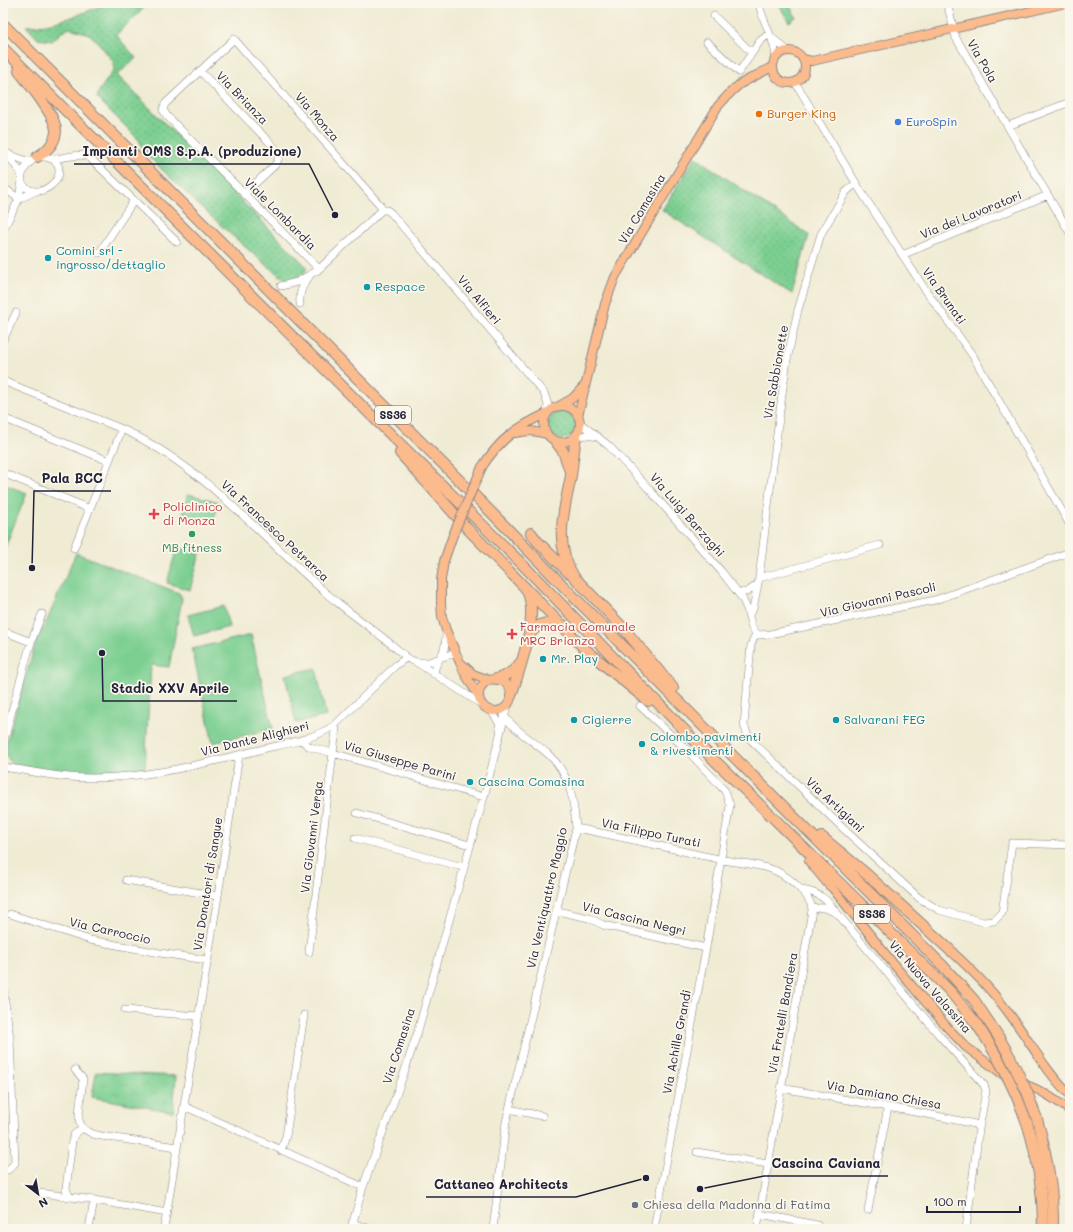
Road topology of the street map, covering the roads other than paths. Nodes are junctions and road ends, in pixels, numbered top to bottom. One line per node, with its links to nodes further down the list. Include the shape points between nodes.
1 (759, 3): 7 (street)
2 (947, 3): 6 (street, Via Pola)
3 (1066, 3): 6 (main road)
4 (714, 16): 12 (street)
5 (3, 24): 92 (highway, SS36)
6 (953, 29): 15 (main road); 21 (street, Via Pola)
7 (770, 35): 11 (street); 12 (street, via 760,41); 13 (street)
8 (234, 39): 18 (street, Viale Lombardia); 35 (street, Via Monza)
9 (707, 42): 12 (street, via 740,72)
10 (3, 48): 25 (highway, via 49,112 56,130 52,144); 52 (highway, SS36)
11 (788, 51): 13 (main road); 14 (main road)
12 (752, 53)
13 (776, 57): 17 (main road)
14 (803, 59): 15 (main road); 16 (main road)
15 (812, 61): 16 (main road)
16 (805, 69): 19 (main road, via 800,79)
17 (773, 70): 19 (main road, Via Comasina, via 780,81); 47 (main road, Via Comasina, via 740,84 718,106 615,277 605,304)
18 (200, 71): 31 (street, Via Brianza, via 279,154 275,165); 31 (street, Viale Lombardia, via 165,104 163,110)
19 (795, 82): 28 (street, Via Brunati)
20 (1070, 102): 21 (street)
21 (1008, 126): 32 (street, Via Pola)
22 (5, 153): 25 (street); 27 (street)
23 (68, 157): 24 (street); 26 (street); 34 (street, via 80,154 88,156)
24 (53, 159): 25 (street, via 48,157); 26 (street)
25 (33, 160): 27 (street, via 23,170)
26 (60, 172): 30 (street, via 58,178 49,186)
27 (22, 178): 30 (street, via 25,185); 33 (street)
28 (855, 184): 40 (street, Via Brunati); 69 (street, Via Sabbionette, via 846,192 821,234 798,310 782,394)
29 (3, 187): 33 (street)
30 (36, 191): 33 (street)
31 (244, 194): 41 (street, Viale Lombardia, via 316,266)
32 (1048, 195): 37 (street, Via Pola); 40 (street, Via dei Lavoratori)
33 (19, 199): 36 (street)
34 (134, 200): 38 (street); 39 (street)
35 (382, 210): 41 (street); 49 (street, Via Alfieri, via 391,213 544,393 548,406)
36 (3, 230)
37 (1070, 233)
38 (176, 242)
39 (99, 253)
40 (902, 255): 63 (street, Via Brunati, via 972,356)
41 (315, 272): 42 (street, via 297,282); 43 (street, via 303,285)
42 (281, 286)
43 (300, 304)
44 (16, 313): 45 (street)
45 (3, 340)
46 (3, 381): 53 (street, Via Francesco Petrarca)
47 (585, 386): 48 (main road); 51 (main road, Via Comasina)
48 (559, 406): 49 (main road); 51 (main road, via 570,408)
49 (547, 413): 54 (main road, via 543,424); 57 (main road)
50 (3, 418): 59 (street)
51 (579, 419): 55 (main road, via 579,432); 56 (street, Via Luigi Barzaghi)
52 (379, 424): 70 (highway, via 394,446 440,499); 97 (highway, SS36, via 522,564)
53 (122, 429): 59 (street); 80 (street, Via Francesco Petrarca, via 165,453 213,489 328,595)
54 (546, 434): 57 (main road, via 525,430); 58 (main road)
55 (576, 436): 56 (street); 58 (main road, via 567,442); 61 (highway)
56 (600, 438): 71 (street, Via Luigi Barzaghi, via 648,488)
57 (503, 440): 75 (main road, bridge, via 482,467 444,561 440,603)
58 (556, 442): 61 (highway, via 563,451)
59 (109, 461): 62 (street)
60 (3, 473): 62 (street)
61 (571, 475): 68 (highway, via 563,512 561,542 568,568)
62 (90, 509): 66 (street)
63 (1070, 525)
64 (531, 533): 68 (highway)
65 (880, 545): 69 (street)
66 (74, 548)
67 (1070, 552): 77 (street, Via Giovanni Pascoli, via 935,600 770,634)
68 (574, 577): 92 (highway, via 625,630)
69 (758, 582): 71 (street, via 747,592); 73 (street, Via Sabbionette, via 753,609)
70 (523, 585): 74 (highway); 78 (highway, via 531,603)
71 (738, 592): 73 (street, Via Luigi Barzaghi)
72 (42, 614): 79 (street)
73 (749, 614): 77 (street, via 752,628)
74 (563, 626): 78 (highway, via 543,623 531,631); 97 (highway, via 589,653 691,741)
75 (446, 630): 81 (street, via 445,646); 82 (main road)
76 (3, 631): 79 (street)
77 (756, 633): 108 (street, Via Artigiani, via 751,645 744,725 749,738 919,898 939,910 983,922 994,921 1002,913 1012,843)
78 (528, 637): 84 (highway)
79 (31, 642): 96 (street)
80 (406, 658): 83 (street); 93 (street, Via Dante Alighieri)
81 (440, 658): 82 (street, via 451,654); 83 (street, via 429,662); 85 (street)
82 (460, 660): 86 (main road, via 474,674); 87 (main road)
83 (416, 662): 85 (street)
84 (521, 662): 86 (highway, via 515,670 502,678); 88 (highway)
85 (434, 674): 90 (street)
86 (493, 679): 87 (main road, via 481,687); 88 (main road, via 501,680 508,686)
87 (479, 697): 90 (main road)
88 (510, 699): 90 (main road, via 501,709); 91 (street, Via Comasina)
89 (640, 706): 109 (street, Via Achille Grandi, via 686,749 725,791 730,812)
90 (487, 708): 94 (street, via 499,723)
91 (504, 716): 94 (street, Via Comasina); 105 (street, Via Ventiquattro Maggio, via 516,730 548,754 559,766 569,785 575,806)
92 (695, 718): 102 (highway, SS36)
93 (335, 724): 95 (street, Via Dante Alighieri, via 317,735); 98 (street, Via Giovanni Verga)
94 (500, 734): 101 (street, Via Comasina)
95 (301, 740): 98 (street, Via Giuseppe Parini, via 310,748); 99 (street, Via Dante Alighieri)
96 (3, 742)
97 (701, 746): 103 (highway, SS36)
98 (333, 753): 101 (street, Via Giuseppe Parini); 121 (street, Via Giovanni Verga)
99 (239, 755): 100 (street, Via Dante Alighieri, via 141,774 106,777 69,777); 114 (street, Via Donatori di Sangue)
100 (3, 767)
101 (484, 797): 107 (street, Via Comasina)
102 (783, 807): 120 (highway, SS36, via 863,870); 136 (highway, SS36, bridge, via 964,990 984,1015 1010,1057 1027,1092)
103 (765, 808): 112 (highway, SS36); 136 (highway, SS36, bridge, via 949,990 993,1047)
104 (357, 813): 107 (street)
105 (576, 828): 109 (street, Via Filippo Turati); 115 (street, Via Ventiquattro Maggio)
106 (355, 838): 110 (street)
107 (470, 845): 110 (street, Via Comasina)
108 (1070, 845)
109 (721, 860): 113 (street, via 772,869 783,874); 119 (street, Via Achille Grandi)
110 (463, 867): 144 (street, Via Comasina, via 414,1041)
111 (126, 880): 114 (street)
112 (830, 885): 134 (main road, Via Nuova Valassina / SS36, via 904,977 966,1047 1010,1080 1029,1085 1047,1094)
113 (801, 890): 116 (street, via 812,903); 118 (street, via 819,895)
114 (218, 896): 122 (street, Via Donatori di Sangue)
115 (557, 910): 119 (street, Via Cascina Negri, via 589,918 604,925); 133 (street, Via Ventiquattro Maggio)
116 (812, 910): 118 (street, via 820,907); 129 (street, Via Fratelli Bandiera)
117 (10, 914): 122 (street, Via Carroccio, via 90,940)
118 (840, 915): 138 (street, via 938,1035 984,1085 986,1091)
119 (706, 948): 157 (street, Via Achille Grandi)
120 (952, 950): 130 (main road, SS36, via 991,990 1053,1078)
121 (309, 952)
122 (207, 960): 126 (street, Via Donatori di Sangue)
123 (3, 988): 127 (street)
124 (125, 1010): 126 (street)
125 (304, 1015): 140 (street, via 286,1136)
126 (198, 1016): 131 (street, Via Donatori di Sangue)
127 (6, 1038): 143 (street, via 15,1163 8,1170)
128 (75, 1070): 137 (street, via 83,1079 79,1114)
129 (781, 1088): 132 (street, Via Damiano Chiesa); 142 (street, Via Fratelli Bandiera)
130 (1070, 1095)
131 (184, 1106): 139 (street, Via Donatori di Sangue); 140 (street)
132 (888, 1106): 138 (street, Via Damiano Chiesa, via 975,1124); 148 (street)
133 (509, 1109): 135 (street); 156 (street, Via Ventiquattro Maggio)
134 (1070, 1111)
135 (542, 1116)
136 (1032, 1121): 160 (highway, SS36, via 1042,1192); 161 (highway, SS36, via 1043,1142 1049,1176)
137 (82, 1128): 139 (street, via 101,1136); 146 (street, via 74,1135 72,1141 66,1189)
138 (979, 1129): 159 (street)
139 (177, 1147): 149 (street, Via Donatori di Sangue)
140 (281, 1151): 144 (street)
141 (697, 1152): 142 (street)
142 (768, 1164): 150 (street, Via Fratelli Bandiera)
143 (3, 1170)
144 (363, 1187): 152 (street, Via Comasina)
145 (40, 1193): 146 (street)
146 (69, 1196): 147 (street)
147 (94, 1200): 149 (street); 153 (street)
148 (868, 1210)
149 (167, 1213): 154 (street, Via Donatori di Sangue)
150 (760, 1214): 151 (street); 158 (street, Via Fratelli Bandiera)
151 (817, 1225)
152 (352, 1226): 155 (street)
153 (89, 1229)
154 (164, 1229)
155 (371, 1229)
156 (493, 1229)
157 (654, 1229)
158 (757, 1229)
159 (966, 1229)
160 (1043, 1229)
161 (1053, 1229)

